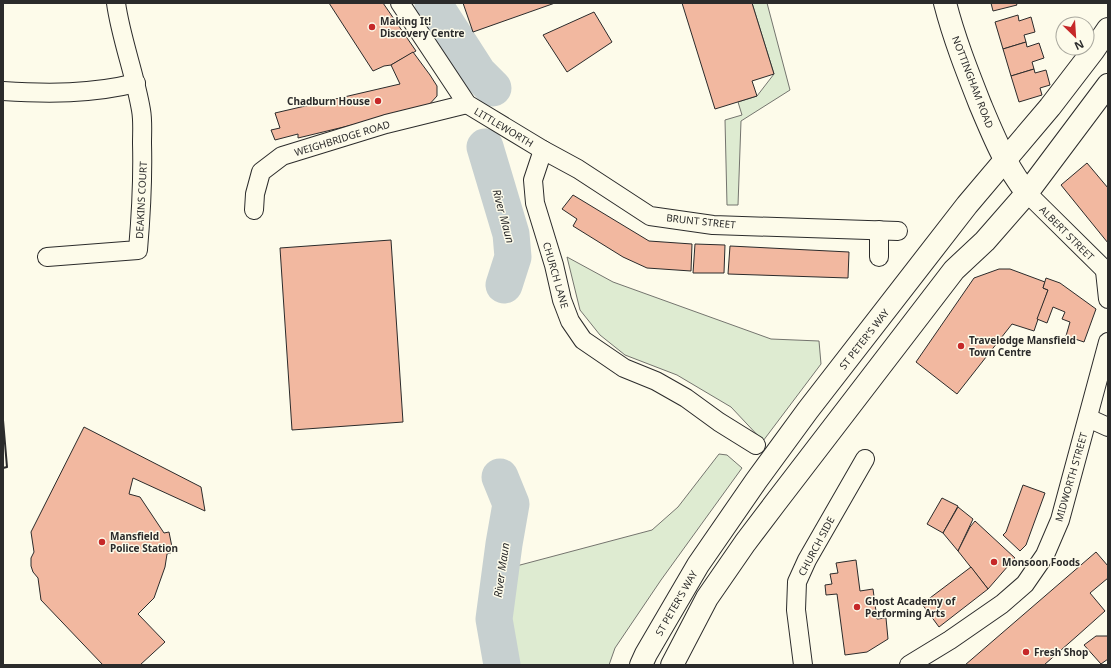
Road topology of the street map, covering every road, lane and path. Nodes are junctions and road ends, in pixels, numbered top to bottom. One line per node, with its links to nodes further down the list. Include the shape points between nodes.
1 (116, 3): 5 (street, DEAKINS COURT)
2 (400, 3): 8 (street, LITTLEWORTH)
3 (945, 3): 10 (highway, NOTTINGHAM ROAD, via 961,57)
4 (1108, 28): 10 (highway, ST PETER'S WAY, via 1050,107)
5 (136, 83): 7 (street, via 95,91 64,93); 15 (street, DEAKINS COURT, via 142,112 143,159 138,250)
6 (1108, 85): 11 (highway)
7 (3, 91)
8 (467, 104): 9 (street, LITTLEWORTH); 12 (street, WEIGHBRIDGE ROAD, via 386,124 282,156 261,172)
9 (543, 150): 13 (street, BRUNT STREET, via 578,169 650,216 713,225); 22 (street, CHURCH LANE, via 533,180 535,203 562,300 570,321 583,340 624,368 656,381 686,398)
10 (1006, 159): 11 (highway, NOTTINGHAM ROAD, via 1015,178); 24 (highway, ST PETER'S WAY, via 967,205 756,481 698,565)
11 (1027, 193): 17 (street, ALBERT STREET); 25 (highway, via 985,241 954,270 776,502 707,598)
12 (254, 210)
13 (879, 230): 14 (street, BRUNT STREET); 16 (street)
14 (898, 230)
15 (47, 257)
16 (879, 257)
17 (1106, 272): 18 (street)
18 (1108, 299)
19 (1108, 342): 20 (street, MIDWORTH STREET)
20 (1088, 418): 21 (street); 27 (street, MIDWORTH STREET, via 1060,520 1044,555 1025,584 1002,604)
21 (1108, 427)
22 (756, 445)
23 (865, 459): 26 (street, CHURCH SIDE, via 797,582 796,610)
24 (641, 665)
25 (672, 665)
26 (803, 665)
27 (909, 665)

